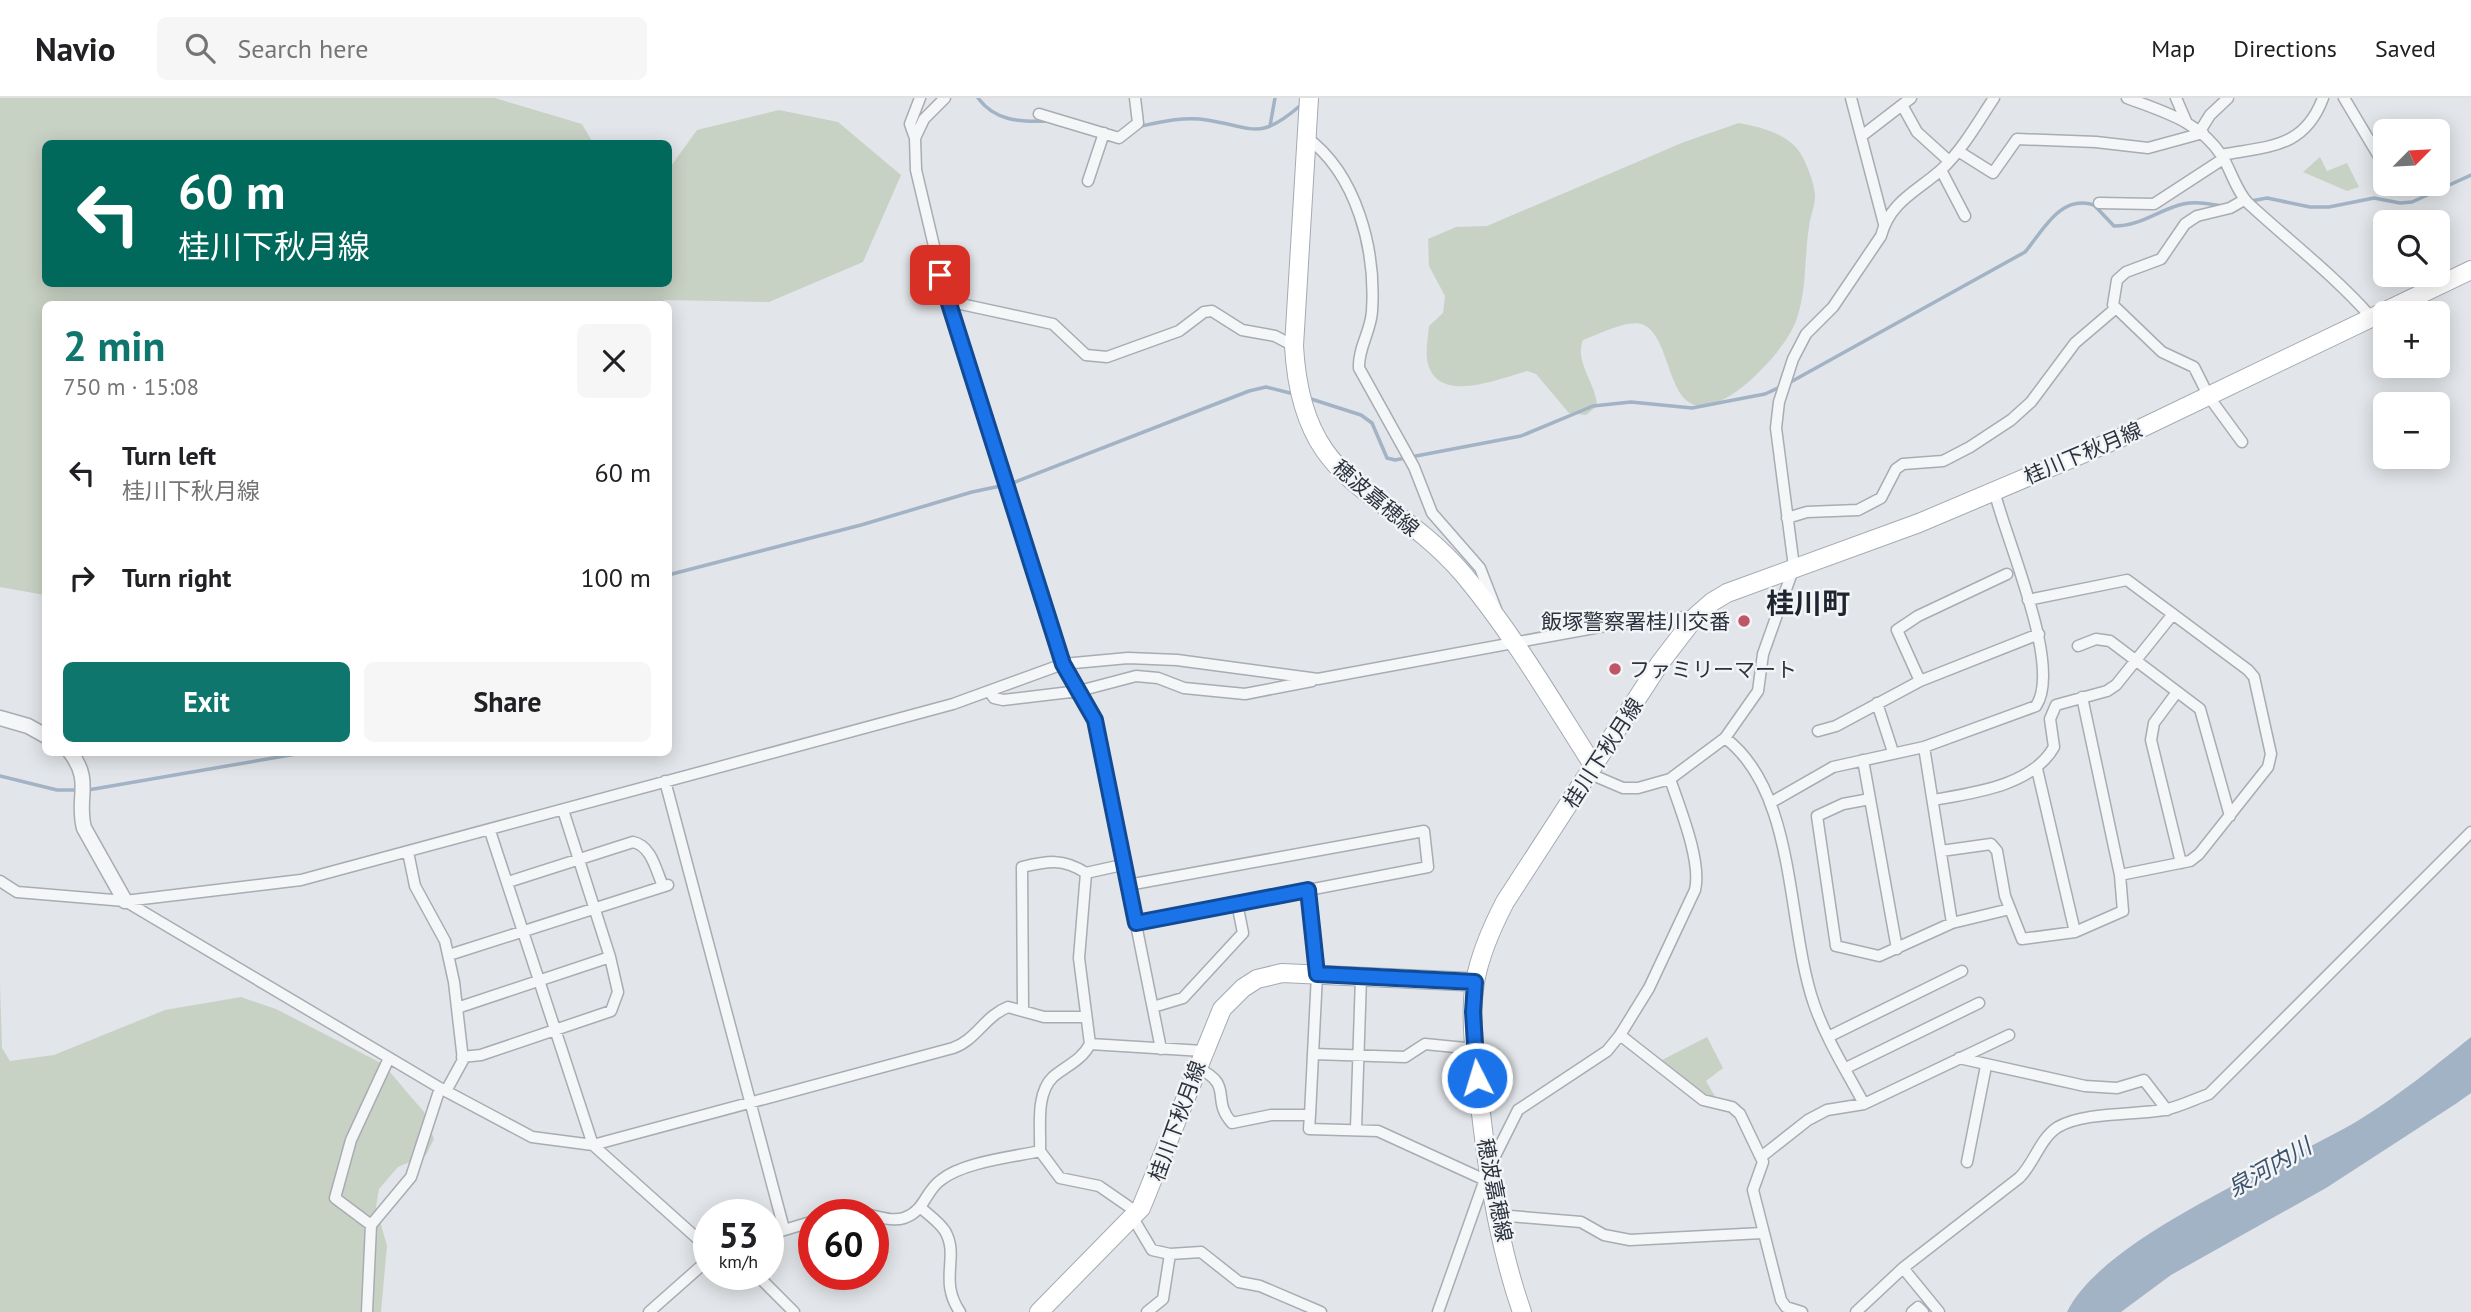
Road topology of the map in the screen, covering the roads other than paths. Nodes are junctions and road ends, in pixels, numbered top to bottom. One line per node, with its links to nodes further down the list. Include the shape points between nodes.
1 (920, 98): 19 (street, via 910,124)
2 (945, 98): 19 (street, via 924,119)
3 (1136, 98): 16 (street, via 1138,123 1119,138)
4 (1309, 98): 18 (main road, 穂波嘉穂線)
5 (1851, 98): 17 (street)
6 (1994, 98): 21 (street)
7 (2127, 98): 14 (street)
8 (2176, 98): 14 (street)
9 (2228, 98): 15 (street, via 2210,115)
10 (2323, 98): 22 (street, via 2308,128 2282,144)
11 (2344, 98): 20 (street)
12 (1907, 101): 17 (street); 23 (street, via 1917,132)
13 (1039, 114): 16 (street)
14 (2186, 121): 15 (street)
15 (2202, 132): 21 (street, via 2148,148 2017,139 1993,173); 22 (street)
16 (1104, 133): 24 (street)
17 (1863, 135): 28 (street)
18 (1306, 136): 33 (main road, 穂波嘉穂線); 42 (street, via 1330,159 1362,218 1372,313 1360,368 1414,467 1432,513 1480,568)
19 (915, 138): 30 (street, via 916,170)
20 (2373, 147)
21 (1958, 151): 23 (street)
22 (2222, 157): 25 (street); 26 (street, via 2154,204)
23 (1945, 166): 27 (street); 28 (street, via 1905,197)
24 (1088, 181)
25 (2244, 200): 31 (street, via 2197,216 2185,224 2161,259 2126,272 2117,280); 32 (street)
26 (2099, 204)
27 (1965, 216)
28 (1884, 224): 37 (street, via 1881,236 1833,307 1806,334 1793,359 1776,428)
29 (2471, 270): 32 (main road, 桂川下秋月線)
30 (947, 301): 33 (street, via 1053,324 1086,355 1121,354 1179,331 1212,311 1242,330 1275,336); 48 (street)
31 (2116, 308): 34 (street, via 2162,352 2194,367); 37 (street, via 2075,343 2031,402 1970,447 1944,461 1903,464 1881,498 1858,510 1807,512)
32 (2371, 317): 34 (main road, 桂川下秋月線)
33 (1294, 346): 42 (main road, 穂波嘉穂線, via 1302,407 1325,453 1341,473 1441,552)
34 (2208, 397): 35 (street); 36 (main road, 桂川下秋月線)
35 (2242, 442)
36 (1994, 490): 38 (main road, 桂川下秋月線); 40 (street)
37 (1787, 518): 38 (street)
38 (1794, 568): 43 (main road, 桂川下秋月線, via 1727,593); 59 (street, via 1763,654 1758,691)
39 (2007, 574): 50 (street, via 1897,630)
40 (2028, 600): 41 (street, via 2121,579); 44 (street)
41 (2173, 614): 47 (street); 72 (street, via 2248,670 2256,687 2271,761)
42 (1498, 615): 45 (main road, 穂波嘉穂線)
43 (1696, 615): 45 (street, via 1616,624); 64 (main road, 桂川下秋月線)
44 (2039, 634): 50 (street); 60 (street, via 2043,690 2036,706)
45 (1516, 645): 49 (street); 64 (main road, 穂波嘉穂線)
46 (2078, 646): 47 (street, via 2104,638)
47 (2136, 661): 53 (street); 54 (street, via 2116,685)
48 (1063, 664): 49 (street, via 1128,657 1177,660); 51 (street); 52 (street)
49 (1318, 680): 52 (street, via 1245,694 1184,688 1136,676)
50 (1920, 681): 55 (street)
51 (989, 691): 52 (street, via 1003,700); 67 (street)
52 (1079, 691): 79 (street, via 1095,720)
53 (2177, 692): 72 (street, via 2204,716); 78 (street, via 2154,723 2151,740)
54 (2082, 697): 65 (street, via 2052,710 2054,747); 81 (street)
55 (1877, 703): 57 (street); 61 (street)
56 (0, 718): 58 (street)
57 (1818, 731)
58 (42, 734)
59 (1725, 738): 66 (street); 70 (street, via 1755,768)
60 (1924, 747): 61 (street); 69 (street)
61 (1893, 752): 63 (street)
62 (73, 756): 86 (street, via 84,776 84,828)
63 (1863, 760): 68 (street); 70 (street, via 1833,767)
64 (1591, 769): 66 (street, via 1623,788); 101 (main road, 桂川下秋月線, via 1505,902)
65 (2037, 769): 69 (street, via 1992,787); 93 (street)
66 (1670, 779): 108 (street, via 1697,883 1649,988)
67 (665, 781): 71 (street); 123 (street)
68 (1870, 799): 94 (street); 94 (street, via 1817,816 1836,946 1872,956)
69 (1933, 800): 75 (street)
70 (1770, 803): 110 (street, via 1807,979)
71 (563, 810): 73 (street); 77 (street)
72 (2230, 816): 78 (street, via 2199,855)
73 (490, 831): 76 (street); 83 (street)
74 (2471, 832): 125 (street, via 2209,1094)
75 (1941, 851): 89 (street, via 1991,844 1997,851); 91 (street)
76 (408, 852): 86 (street, via 301,880); 95 (street, via 415,886)
77 (578, 859): 83 (street); 88 (street); 88 (street, via 639,843 665,886)
78 (2181, 863): 81 (street)
79 (1122, 865): 80 (street); 84 (street)
80 (1086, 873): 105 (street, via 1054,860 1022,867); 106 (street, via 1079,958)
81 (2120, 875): 93 (street, via 2123,911)
82 (0, 881): 86 (street, via 17,891)
83 (508, 882): 92 (street)
84 (1128, 885): 85 (street, via 1424,831 1428,867); 90 (street)
85 (1308, 890): 87 (street); 98 (street)
86 (125, 901): 117 (street)
87 (1237, 903): 90 (street); 103 (street, via 1243,933 1183,998)
88 (594, 909): 92 (street); 96 (street)
89 (2010, 909): 91 (street); 93 (street, via 2022,939)
90 (1136, 923): 103 (street)
91 (1952, 923): 94 (street)
92 (524, 932): 95 (street); 100 (street)
93 (2075, 932)
94 (1897, 949)
95 (449, 955): 104 (street)
96 (610, 957): 100 (street); 107 (street, via 618,982 615,1007)
97 (1962, 971): 110 (street)
98 (1317, 974): 99 (main road, 桂川下秋月線); 114 (street); 119 (main road, 桂川下秋月線, via 1270,975 1242,988 1222,1009)
99 (1361, 977): 101 (main road, 桂川下秋月線); 116 (street)
100 (540, 981): 104 (street); 107 (street)
101 (1475, 982): 113 (main road, 穂波嘉穂線)
102 (1979, 1003): 121 (street)
103 (1153, 1007): 112 (street)
104 (457, 1008): 115 (street)
105 (1023, 1009): 106 (street, via 1044,1017); 123 (street, via 999,1010 969,1040 953,1048)
106 (1086, 1017): 111 (street)
107 (555, 1029): 115 (street, via 481,1055); 128 (street)
108 (1620, 1035): 130 (street, via 1703,1100 1732,1107); 132 (street, via 1606,1051 1518,1110)
109 (2009, 1035): 118 (street)
110 (1829, 1036): 121 (street)
111 (1090, 1044): 112 (street); 129 (street, via 1045,1088)
112 (1161, 1049): 119 (street)
113 (1475, 1049): 116 (street, via 1425,1044 1405,1057); 132 (main road, 穂波嘉穂線)
114 (1313, 1055): 116 (street); 126 (street)
115 (462, 1057): 122 (street, via 461,1068)
116 (1359, 1057): 127 (street)
117 (389, 1058): 122 (street); 138 (street, via 351,1140 335,1198)
118 (1959, 1058): 120 (street); 124 (street)
119 (1201, 1059): 126 (street, via 1221,1086 1225,1115 1232,1123 1271,1115); 135 (main road, 桂川下秋月線, via 1156,1178)
120 (1986, 1066): 125 (street, via 2085,1086 2118,1088 2144,1080); 131 (street)
121 (1846, 1069): 124 (street)
122 (443, 1090): 128 (street, via 532,1137); 138 (street, via 411,1178)
123 (751, 1102): 128 (street); 133 (street)
124 (1864, 1104): 130 (street, via 1826,1111 1808,1120)
125 (2167, 1110): 144 (street, via 2077,1120 2057,1128 2020,1178)
126 (1310, 1115): 127 (street, via 1308,1129)
127 (1356, 1129): 132 (street, via 1378,1131)
128 (593, 1145): 142 (street)
129 (1040, 1152): 134 (street, via 986,1162 946,1176); 135 (street, via 1060,1178 1099,1186)
130 (1761, 1157): 141 (street, via 1762,1171 1753,1190)
131 (1968, 1162)
132 (1487, 1174): 136 (main road, 穂波嘉穂線); 154 (street)
133 (776, 1199)
134 (921, 1208): 137 (street, via 900,1219); 150 (street, via 940,1224 949,1240 948,1286)
135 (1135, 1215): 143 (street, via 1146,1245 1160,1254); 151 (main road, 桂川下秋月線)
136 (1498, 1215): 141 (street, via 1581,1222 1604,1235 1629,1240); 155 (main road, 穂波嘉穂線)
137 (889, 1217)
138 (372, 1225): 147 (street)
139 (798, 1225): 140 (street)
140 (784, 1229)
141 (1762, 1233): 156 (street, via 1781,1300)
142 (693, 1235)
143 (1170, 1254): 152 (street, via 1163,1299); 153 (street, via 1201,1252 1240,1282)
144 (1903, 1268): 157 (street); 160 (street)
145 (693, 1273): 148 (street)
146 (772, 1290): 149 (street)
147 (366, 1312)
148 (649, 1312)
149 (794, 1312)
150 (960, 1312)
151 (1039, 1312)
152 (1147, 1312)
153 (1321, 1312)
154 (1437, 1312)
155 (1522, 1312)
156 (1802, 1312)
157 (1856, 1312)
158 (1912, 1312): 159 (street, via 1918,1307)
159 (1923, 1312)
160 (1939, 1312)

